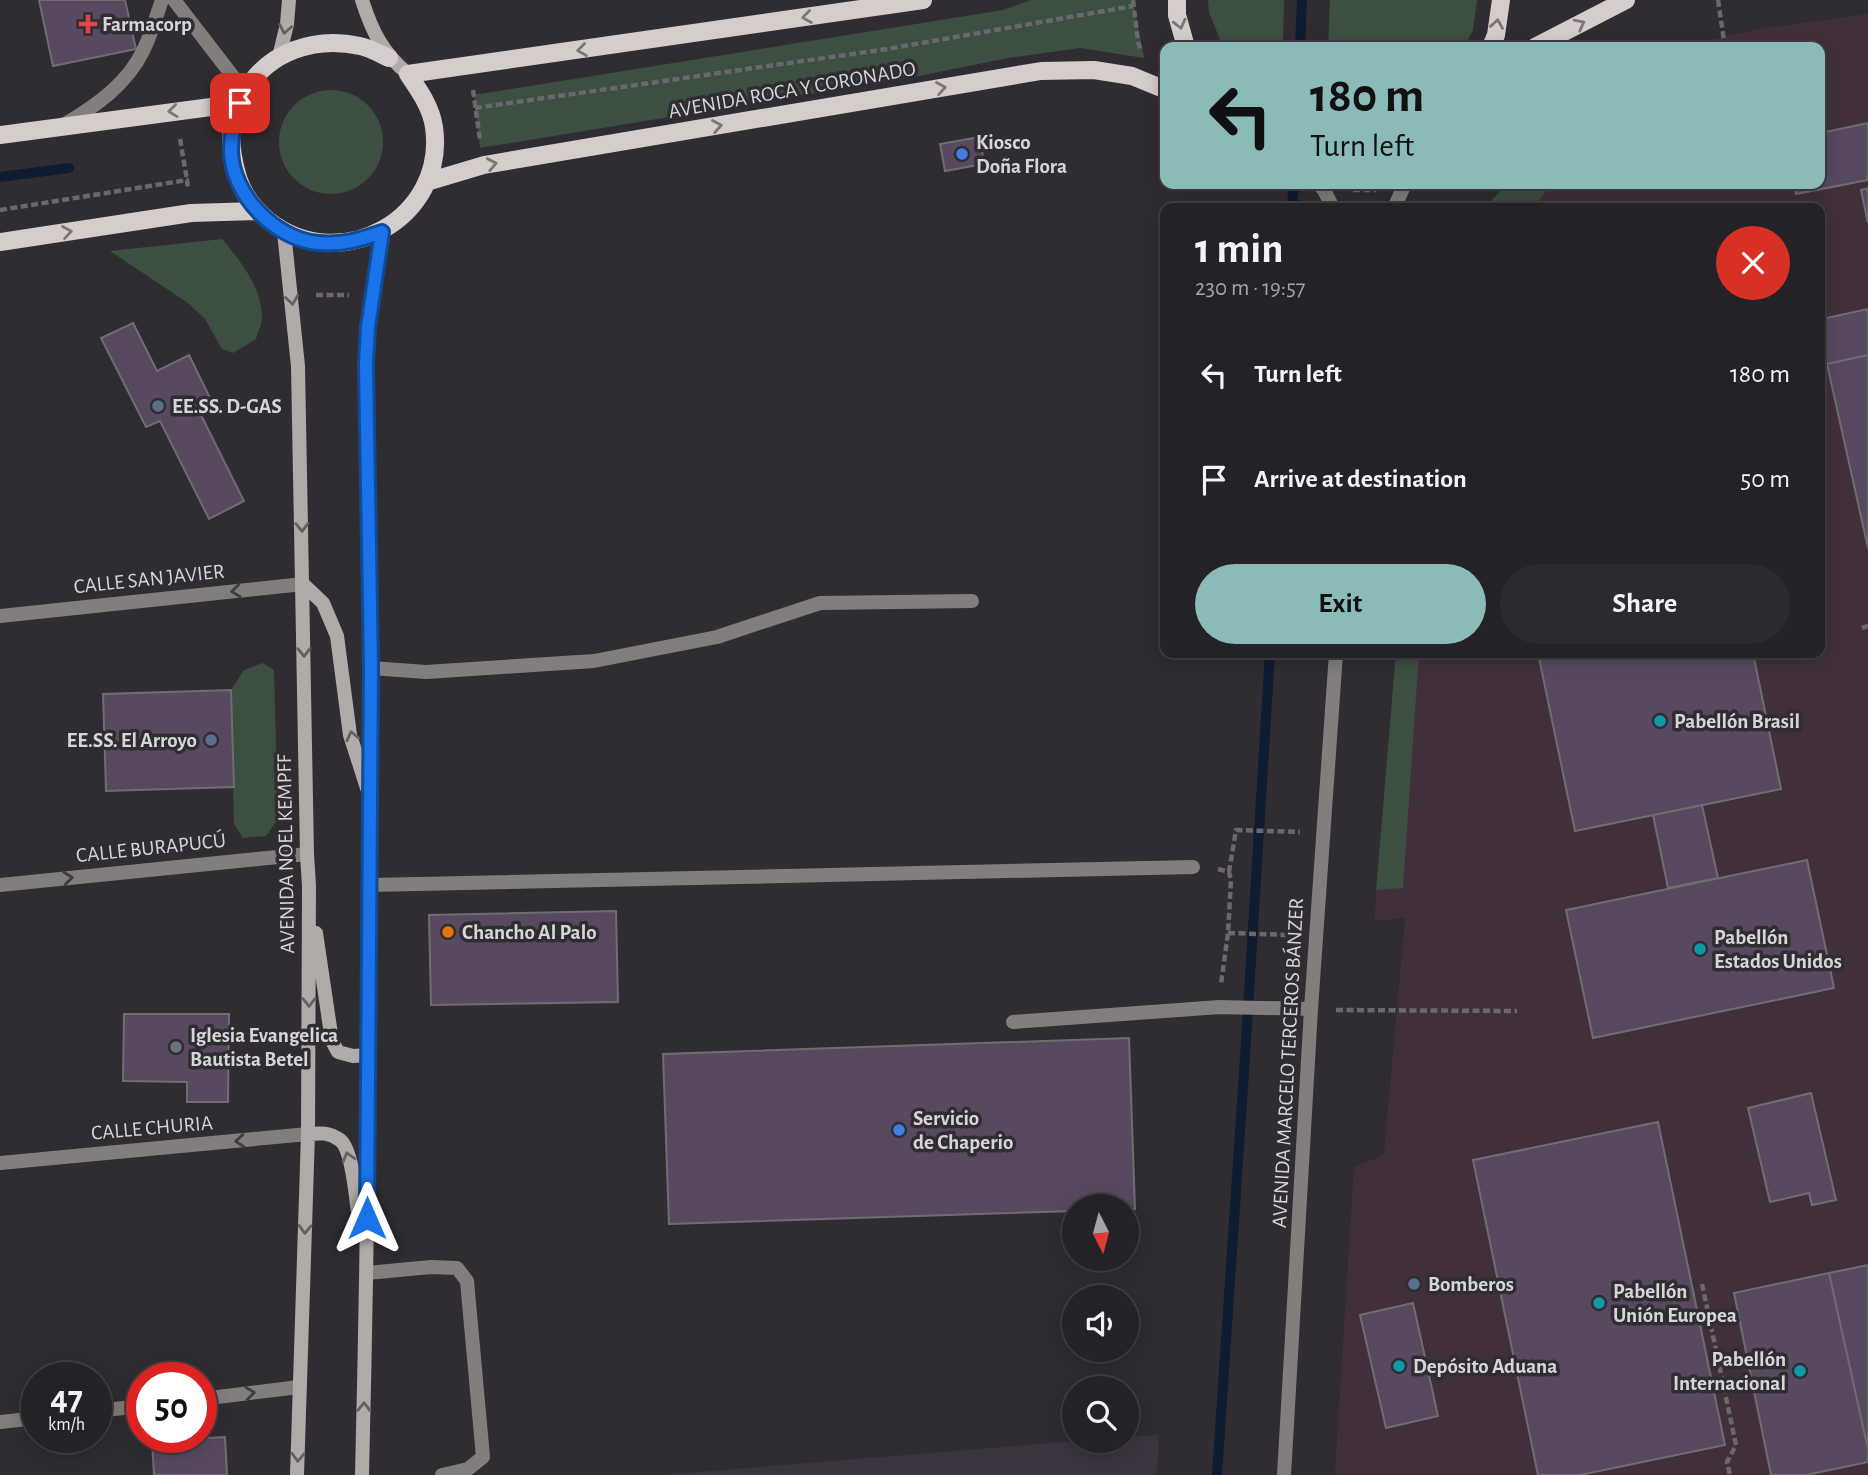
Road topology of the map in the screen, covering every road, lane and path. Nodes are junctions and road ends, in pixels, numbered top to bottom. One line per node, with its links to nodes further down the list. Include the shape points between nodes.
1 (162, 0): 23 (street, via 143,52 117,87)
2 (174, 0): 21 (street)
3 (289, 0): 15 (main road, one-way to 15)
4 (362, 0): 16 (main road, via 370,26)
5 (923, 0): 17 (main road, one-way to 17)
6 (1177, 0): 11 (main road, one-way to 11)
7 (1501, 0): 12 (main road, one-way to 7)
8 (1626, 0): 13 (main road, one-way to 8)
9 (1718, 0): 14 (path)
10 (1133, 3): 19 (path, via 1144,58); 22 (path, via 887,48)
11 (1185, 42)
12 (1493, 42)
13 (1545, 42)
14 (1724, 42)
15 (279, 57): 16 (main road, via 305,46 334,42 363,46); 21 (main road, via 260,72)
16 (389, 58): 18 (main road)
17 (470, 67): 18 (main road); 22 (path)
18 (408, 74): 26 (main road, via 434,125 434,154)
19 (1132, 76): 20 (main road, AVENIDA ROCA Y CORONADO); 25 (main road, AVENIDA ROCA Y CORONADO, one-way to 19, via 1041,71 1094,70)
20 (1160, 88)
21 (243, 98): 23 (main road, one-way to 23); 27 (main road, via 233,121 231,153 240,184)
22 (475, 108): 25 (path)
23 (63, 126): 24 (main road)
24 (0, 135)
25 (484, 165): 26 (main road, AVENIDA ROCA Y CORONADO)
26 (427, 182): 29 (main road, via 409,211)
27 (257, 211): 28 (main road); 30 (main road, one-way to 27, via 191,213)
28 (284, 232): 29 (main road, via 316,243 350,243); 31 (main road, AVENIDA NOEL KEMPFF)
29 (382, 232): 32 (main road)
30 (0, 242)
31 (290, 295): 32 (path); 33 (main road, AVENIDA NOEL KEMPFF, one-way to 33, via 298,366)
32 (373, 295): 37 (main road, via 366,364)
33 (303, 584): 35 (street, CALLE SAN JAVIER, one-way to 35); 38 (main road, one-way to 33, via 350,735 337,636 323,603); 40 (main road, AVENIDA NOEL KEMPFF, one-way to 40)
34 (972, 601): 37 (street, via 820,603 717,637 594,661 426,672)
35 (0, 617)
36 (1336, 658): 49 (street, AVENIDA MARCELO TERCEROS BÁNZER)
37 (371, 668): 38 (main road)
38 (371, 802): 43 (main road)
39 (1278, 831): 42 (path, via 1236,830)
40 (307, 853): 44 (street, CALLE BURAPUCÚ, one-way to 40); 45 (main road, AVENIDA NOEL KEMPFF)
41 (1193, 867): 42 (path); 43 (street)
42 (1229, 872): 46 (path)
43 (371, 885): 52 (main road)
44 (0, 886)
45 (309, 886): 52 (main road, via 332,1041 338,1052); 53 (main road, AVENIDA NOEL KEMPFF, one-way to 53)
46 (1231, 932): 47 (path); 48 (path, via 1218,1000)
47 (1270, 934)
48 (1226, 1007): 49 (street); 51 (street)
49 (1311, 1009): 50 (path); 64 (street, AVENIDA MARCELO TERCEROS BÁNZER)
50 (1517, 1011)
51 (1013, 1022)
52 (368, 1055): 55 (main road)
53 (308, 1134): 54 (street, CALLE CHURIA, one-way to 54); 55 (main road, one-way to 53, via 349,1155 342,1141 326,1133); 57 (main road, AVENIDA NOEL KEMPFF, one-way to 57)
54 (0, 1163)
55 (367, 1273): 62 (main road, one-way to 55); 63 (street, via 457,1268 467,1281 483,1457 468,1469)
56 (1702, 1284): 65 (path, via 1736,1445 1727,1462)
57 (299, 1388): 58 (street, one-way to 57); 61 (main road, AVENIDA NOEL KEMPFF, one-way to 61)
58 (217, 1397)
59 (21, 1420): 60 (street)
60 (0, 1422)
61 (297, 1475)
62 (362, 1475)
63 (442, 1475)
64 (1284, 1475)
65 (1730, 1475)

